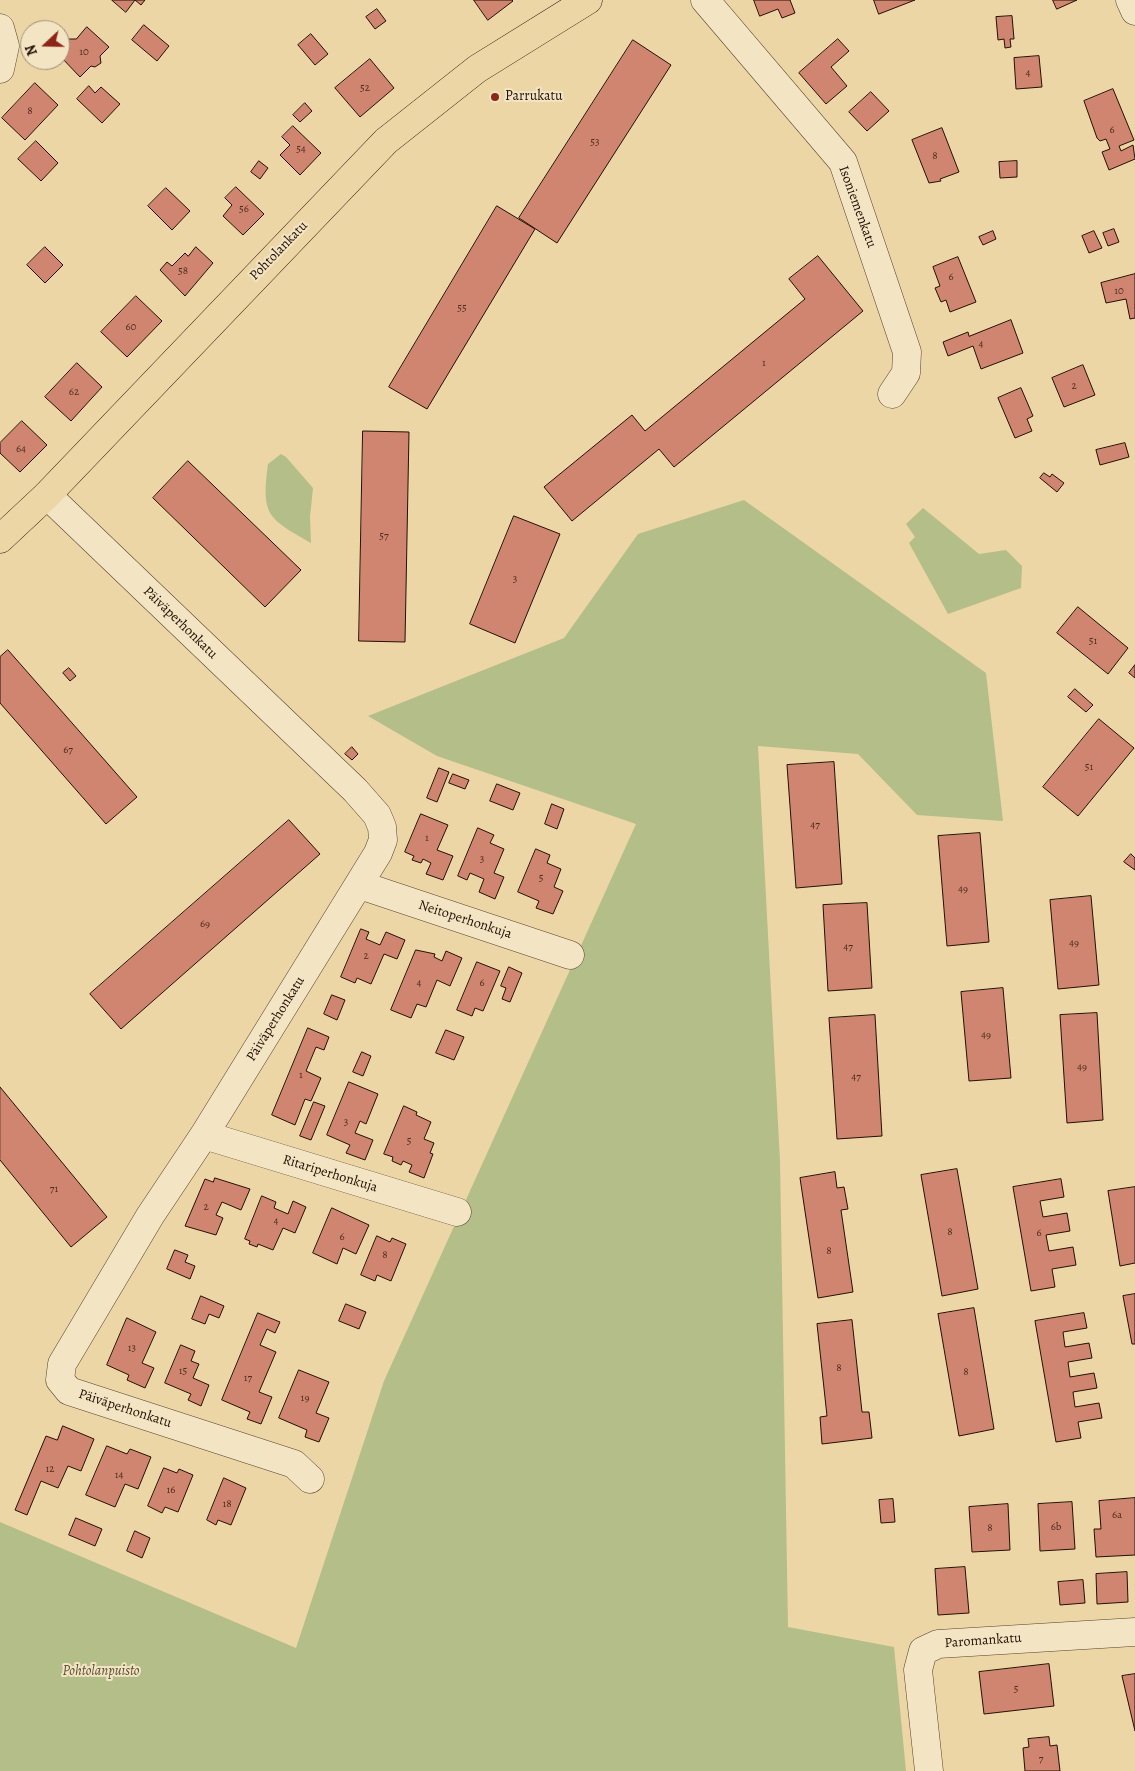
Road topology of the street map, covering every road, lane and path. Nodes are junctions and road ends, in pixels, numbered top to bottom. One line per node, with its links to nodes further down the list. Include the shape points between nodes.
1 (587, 0): 8 (main road, Pohtolankatu, via 477,69 386,141)
2 (705, 0): 7 (street, Isoniemenkatu, via 843,162 907,352 906,373)
3 (1130, 0): 4 (street)
4 (1135, 11)
5 (0, 28): 6 (street, via 5,46)
6 (0, 69)
7 (892, 394)
8 (47, 495): 9 (main road, Pohtolankatu); 10 (street, Päiväperhonkatu, via 377,815 383,840)
9 (0, 539)
10 (360, 885): 11 (street, Neitoperhonkuja); 12 (street, Päiväperhonkatu)
11 (570, 955)
12 (204, 1135): 13 (street, Ritariperhonkuja); 14 (street, Päiväperhonkatu, via 150,1216 62,1364 60,1380 69,1391 294,1464)
13 (457, 1212)
14 (310, 1479)
15 (1135, 1632): 16 (street, Paromankatu, via 930,1646 923,1652 918,1670)
16 (929, 1771)

